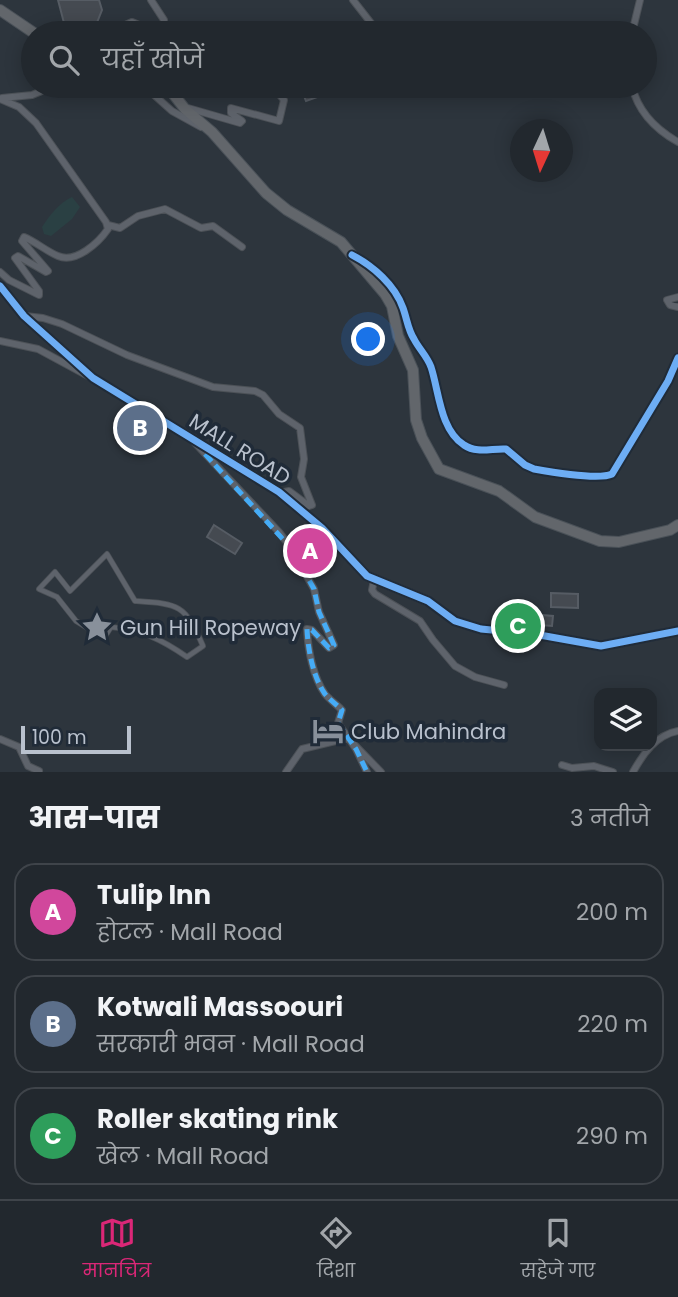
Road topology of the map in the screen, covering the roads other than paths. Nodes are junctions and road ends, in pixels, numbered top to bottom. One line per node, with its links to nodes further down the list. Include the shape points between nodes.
1 (151, 0): 5 (street)
2 (353, 0): 6 (street)
3 (640, 0): 7 (street)
4 (0, 10): 8 (highway)
5 (164, 21)
6 (369, 21)
7 (635, 21)
8 (21, 24)
9 (21, 96): 14 (street)
10 (158, 98): 16 (street, via 178,116)
11 (176, 98): 15 (highway)
12 (282, 98): 15 (street, via 279,121 231,108 240,123)
13 (636, 98): 17 (street, via 653,125)
14 (0, 99): 18 (street, via 19,107 36,123)
15 (183, 107): 16 (highway)
16 (212, 132): 20 (highway, via 266,194)
17 (678, 142)
18 (108, 225): 19 (street, via 120,228 138,216 165,209 201,228 214,227); 21 (street, via 107,232 86,250 68,258 23,238 48,271 15,258 39,295)
19 (242, 247)
20 (352, 255): 27 (street, via 375,271 399,299 410,332 430,364 442,411 463,445 489,451 506,449 534,469 593,477 612,474); 31 (highway, via 392,306 398,336 413,370 416,420 439,469 492,488 535,517 600,541 619,542)
21 (0, 272)
22 (0, 286): 25 (street, MALL ROAD)
23 (678, 297): 24 (street, via 667,300)
24 (678, 307)
25 (24, 316): 28 (street, MALL ROAD); 30 (street, via 62,324 207,386 250,389 263,395 279,414 300,428 301,477 312,505 289,491)
26 (0, 341): 28 (street, via 38,349)
27 (678, 358)
28 (93, 378): 29 (street, MALL ROAD)
29 (193, 441): 30 (street, MALL ROAD); 38 (street, via 279,532 312,585 334,645 329,648 308,628 310,651 321,687 342,710 338,723)
30 (280, 493): 32 (street, MALL ROAD)
31 (678, 526)
32 (374, 580): 34 (street, MALL ROAD, via 415,594 455,621 481,629 601,646); 35 (street, via 375,594 419,621 455,666)
33 (135, 601): 33 (street, via 172,604 192,622 203,646 187,657 162,640 125,629 111,627 104,638 76,621 57,597 40,589 55,572 70,591 107,554)
34 (678, 631)
35 (504, 685)
36 (678, 731): 45 (street, via 649,748)
37 (0, 738): 40 (street, via 19,747 28,766)
38 (348, 738): 41 (street, via 302,750); 42 (street); 43 (street)
39 (562, 765): 44 (street)
40 (39, 771)
41 (286, 772)
42 (367, 772)
43 (381, 772)
44 (612, 772)
45 (633, 772)

